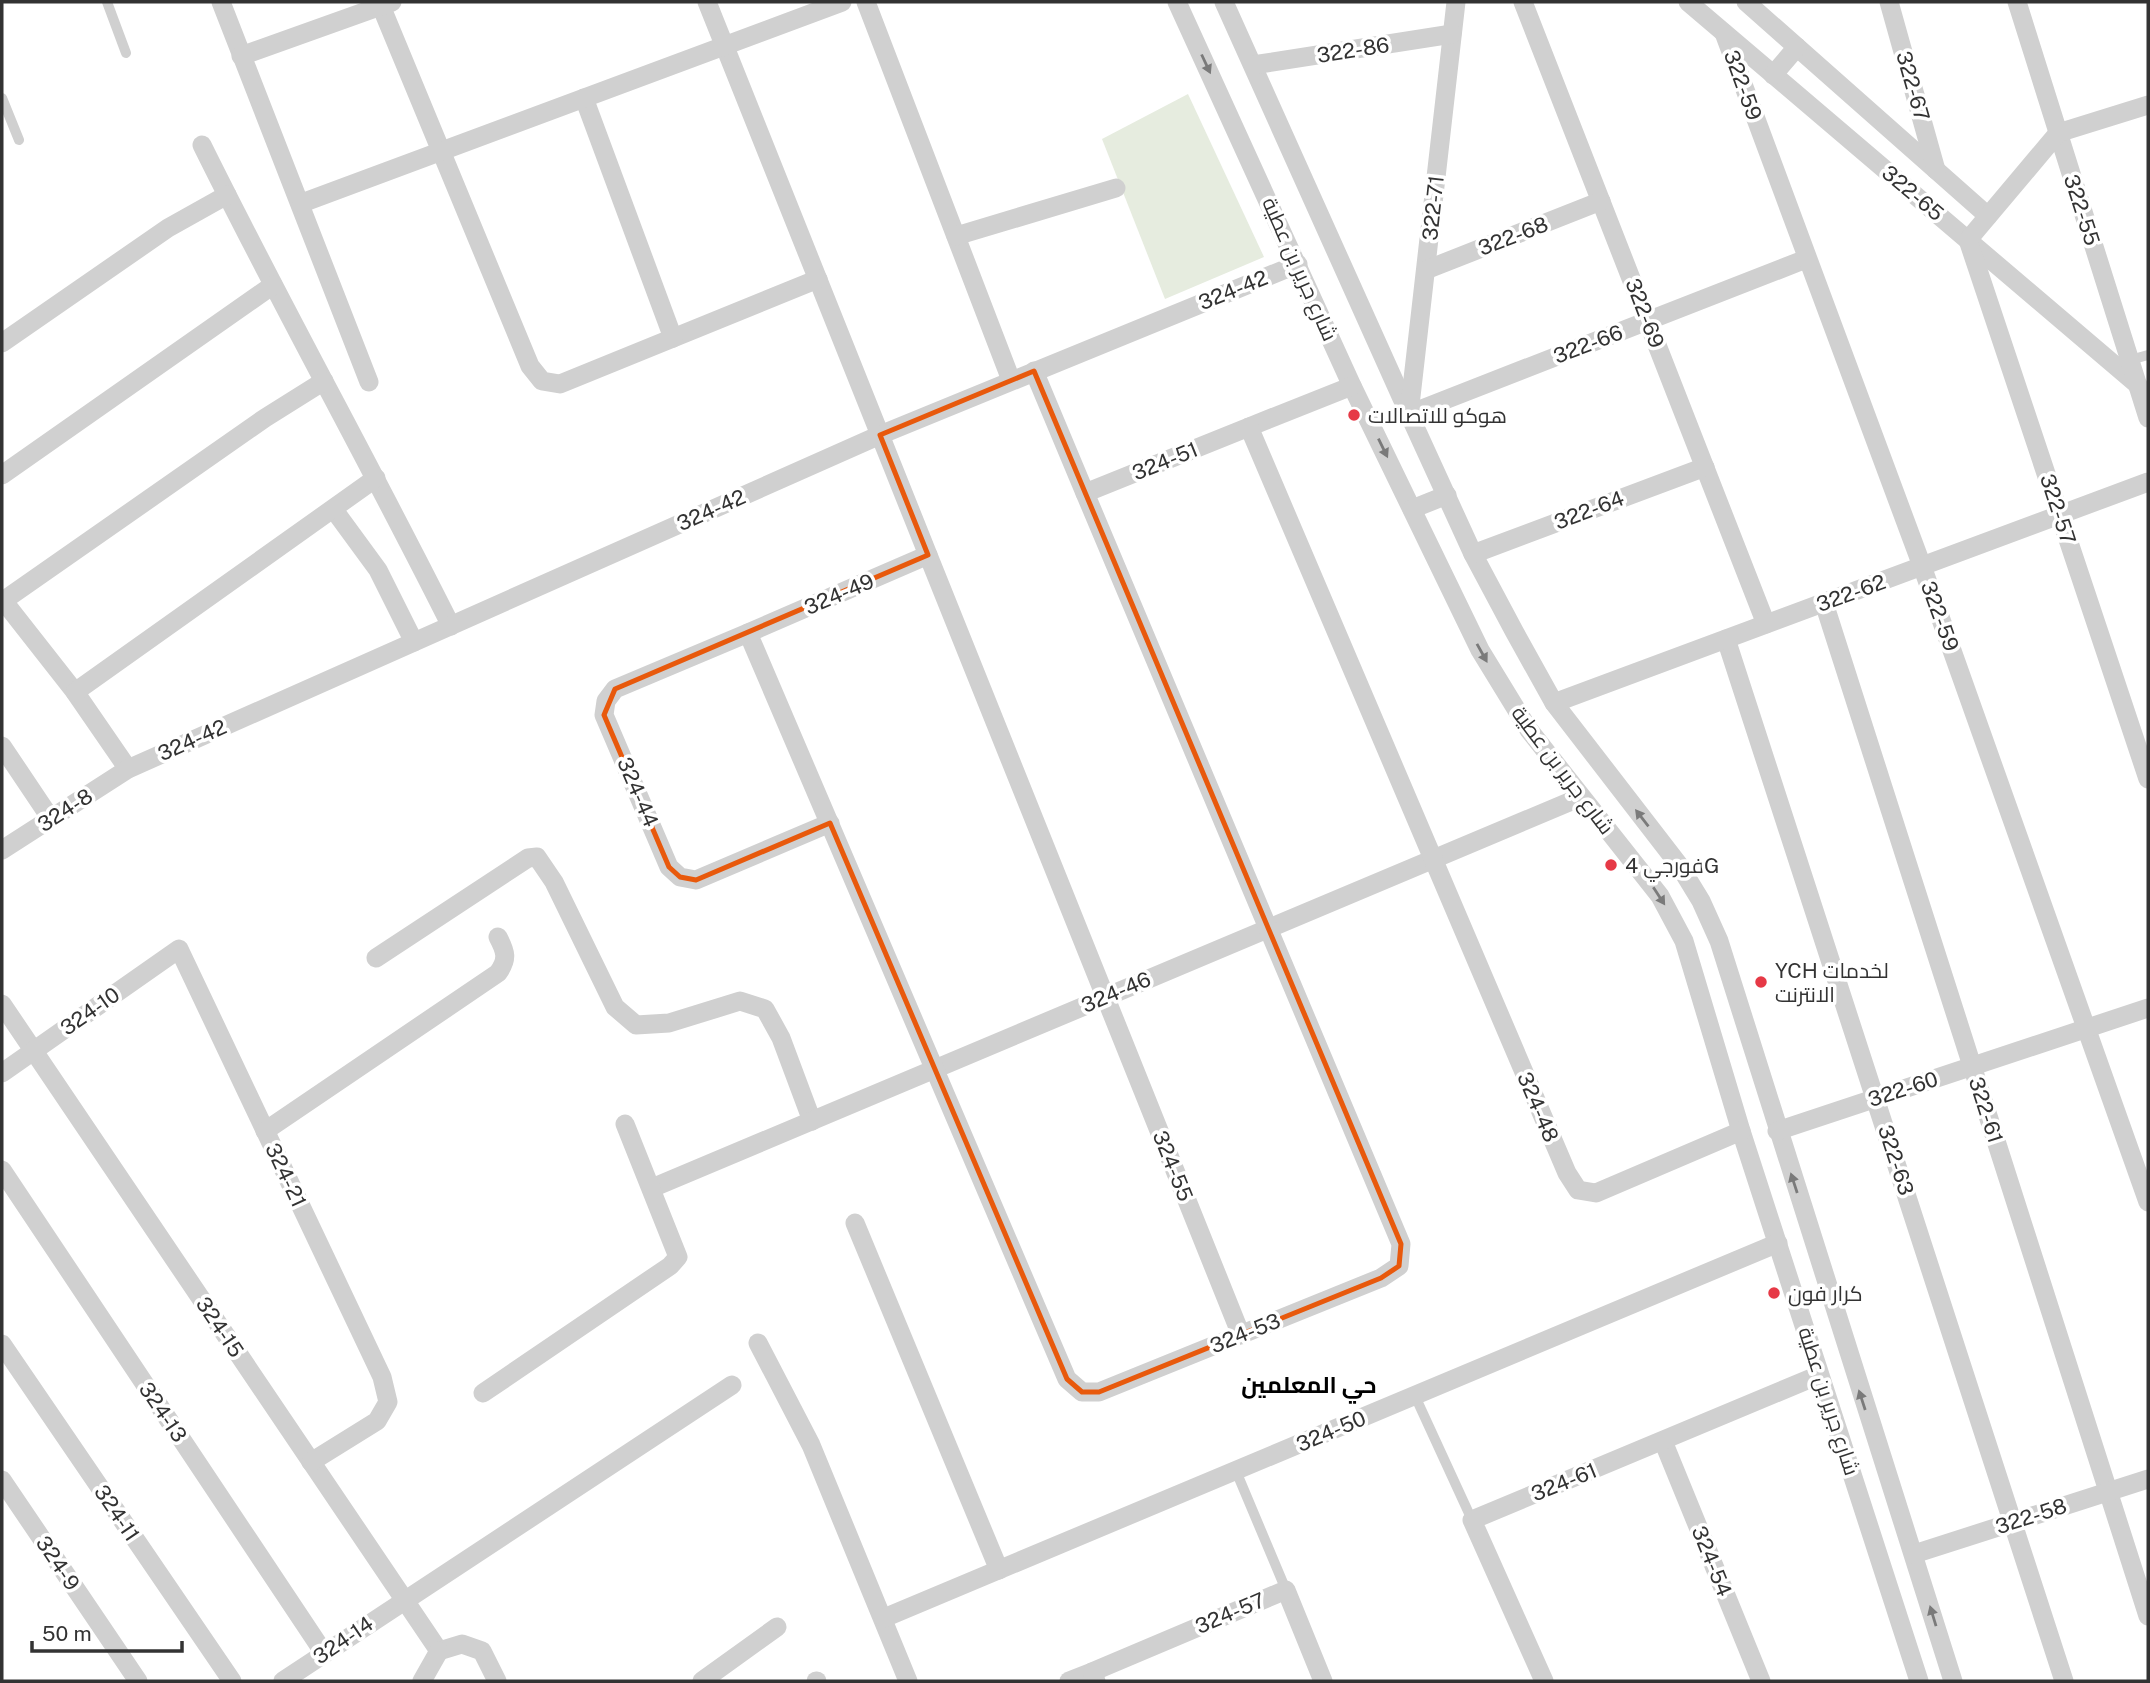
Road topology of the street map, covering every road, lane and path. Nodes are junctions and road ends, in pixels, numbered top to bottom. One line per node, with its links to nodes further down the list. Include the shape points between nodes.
1 (107, 2): 20 (lane)
2 (243, 2): 14 (street)
3 (707, 2): 18 (street)
4 (842, 2): 18 (street)
5 (866, 2): 37 (street)
6 (1177, 2): 40 (street, شارع جرير بن عطية, one-way to 40)
7 (1224, 2): 22 (street, شارع جرير بن عطية)
8 (1456, 2): 17 (street, 322-71)
9 (1523, 2): 34 (street, 322-69)
10 (1688, 2): 16 (street, 322-65)
11 (1746, 2): 19 (street, 322-65)
12 (1889, 2): 31 (street, 322-67)
13 (2017, 2): 27 (street, 322-55)
14 (222, 4): 21 (street)
15 (387, 4): 21 (street); 30 (street)
16 (1724, 33): 23 (street, 322-65); 39 (street, 322-59)
17 (1452, 34): 22 (street, 322-86); 41 (street, 322-71)
18 (724, 46): 24 (street); 42 (street)
19 (1797, 47): 23 (street); 31 (street, 322-65)
20 (126, 53)
21 (241, 56): 35 (street)
22 (1253, 65): 54 (street, شارع جرير بن عطية)
23 (1773, 75): 38 (street, 322-65)
24 (584, 98): 30 (street); 45 (street)
25 (2, 99): 28 (lane)
26 (2148, 105): 27 (street)
27 (2058, 132): 36 (street); 47 (street, 322-55)
28 (19, 140)
29 (202, 145): 33 (street)
30 (441, 151): 35 (street); 45 (street, via 530,366 542,381 560,384)
31 (1936, 171): 36 (street, 322-65)
32 (1116, 188): 37 (street)
33 (227, 195): 43 (street); 46 (street, via 168,228)
34 (1601, 201): 41 (street, 322-68); 44 (street, 322-69)
35 (302, 203): 51 (street)
36 (1988, 216): 38 (street)
37 (956, 236): 49 (street)
38 (1968, 240): 52 (street, 322-65); 66 (street, 322-57)
39 (1806, 259): 44 (street, 322-66); 69 (street, 322-59)
40 (1298, 264): 48 (street, 324-42); 53 (street, شارع جرير بن عطية)
41 (1426, 270): 54 (street, 322-71)
42 (818, 279): 45 (street); 57 (street)
43 (272, 285): 50 (street); 59 (street)
44 (1648, 321): 54 (street, 322-66); 58 (street, 322-69)
45 (673, 338)
46 (2, 343)
47 (2139, 358): 52 (street, 322-55)
48 (1034, 371): 49 (street, 324-42); 62 (street)
49 (1011, 380): 57 (street, 324-42)
50 (324, 382): 60 (street); 70 (street)
51 (369, 382)
52 (2138, 385): 55 (street, 322-55)
53 (1352, 386): 56 (street, 324-51); 64 (street, شارع جرير بن عطية, one-way to 64)
54 (1409, 414): 63 (street, شارع جرير بن عطية)
55 (2148, 418)
56 (1249, 427): 62 (street, 324-51); 86 (street)
57 (880, 435): 68 (street); 73 (street, 324-42)
58 (1705, 467): 67 (street, 322-64); 72 (street, 322-69)
59 (2, 475)
60 (376, 478): 65 (street); 73 (street)
61 (2148, 482): 66 (street, 322-62)
62 (1085, 493): 87 (street)
63 (1447, 495): 64 (street); 67 (street, شارع جرير بن عطية)
64 (1412, 509): 82 (street, شارع جرير بن عطية, one-way to 82, via 1480,650 1529,730)
65 (334, 510): 76 (street, via 378,570); 77 (street)
66 (2060, 515): 69 (street, 322-62); 81 (street, 322-57)
67 (1474, 554): 78 (street, شارع جرير بن عطية)
68 (928, 555): 74 (street, 324-49); 92 (street)
69 (1923, 566): 71 (street, 322-62); 96 (street, 322-59)
70 (3, 600): 77 (street)
71 (1824, 603): 72 (street, 322-62); 98 (street, 322-61)
72 (1766, 624): 75 (street, 322-62)
73 (451, 626): 76 (street, 324-42)
74 (748, 633): 84 (street); 84 (street, 324-44, via 615,689 606,701 604,715 669,867 681,877 696,880)
75 (1726, 639): 78 (street, 322-62); 101 (street, 322-63)
76 (414, 642): 80 (street, 324-42)
77 (75, 692): 80 (street)
78 (1554, 703): 91 (street, شارع جرير بن عطية, one-way to 78, via 1719,941 1686,877)
79 (2, 746): 83 (street)
80 (128, 769): 83 (street, 324-8)
81 (2148, 779)
82 (1581, 797): 86 (street, 324-46); 93 (street, شارع جرير بن عطية, one-way to 93, via 1660,896 1684,941)
83 (51, 819): 85 (street, 324-8)
84 (830, 823): 99 (street)
85 (2, 850)
86 (1431, 860): 87 (street, 324-46); 105 (street, 324-48, via 1578,1190 1596,1193)
87 (1268, 928): 92 (street, 324-46); 112 (street, 324-53, via 1401,1244 1399,1266 1381,1278)
88 (498, 937): 104 (street, via 506,962 498,973)
89 (179, 949): 97 (street, 324-10); 104 (street, 324-21)
90 (376, 958): 102 (street, via 528,858 537,857 554,882 615,1007 636,1025 669,1023 740,1001 765,1009 781,1038)
91 (1735, 989): 93 (street); 106 (street, شارع جرير بن عطية)
92 (1105, 997): 99 (street, 324-46); 112 (street, 324-55)
93 (1703, 999): 105 (street, شارع جرير بن عطية)
94 (2, 1004): 97 (street, 324-15)
95 (2148, 1008): 96 (street, 322-60)
96 (2087, 1028): 98 (street, 322-60); 109 (street, 322-59)
97 (34, 1051): 100 (street, 324-10); 120 (street, 324-15)
98 (1972, 1066): 101 (street, 322-60); 125 (street, 322-61)
99 (933, 1070): 102 (street, 324-46); 112 (street, 324-53, via 1067,1379 1082,1392 1099,1392)
100 (2, 1073)
101 (1876, 1098): 106 (street, 322-60); 128 (street, 322-63)
102 (812, 1121): 108 (street, 324-46)
103 (625, 1124): 108 (street)
104 (265, 1131): 120 (street, 324-21, via 382,1377 388,1402 377,1421)
105 (1741, 1131): 111 (street, شارع جرير بن عطية)
106 (1777, 1131): 124 (street, شارع جرير بن عطية, one-way to 106)
107 (2, 1170): 137 (street, 324-13)
108 (652, 1188): 117 (street, via 678,1257)
109 (2148, 1202)
110 (855, 1223): 130 (street)
111 (1778, 1243): 115 (street, شارع جرير بن عطية); 118 (street, 324-50)
112 (1241, 1335)
113 (758, 1343): 134 (street, via 811,1445)
114 (2, 1344): 140 (street, 324-11)
115 (1819, 1375): 119 (street, 324-61); 126 (street, شارع جرير بن عطية)
116 (732, 1385): 132 (street, 324-14)
117 (483, 1393)
118 (1415, 1396): 121 (street, 324-50); 127 (lane)
119 (1662, 1441): 127 (street, 324-61); 149 (street, 324-54)
120 (311, 1462): 132 (street, 324-15)
121 (1236, 1471): 130 (street, 324-50); 131 (lane)
122 (2148, 1479): 125 (street, 322-58)
123 (2, 1480): 139 (street, 324-9)
124 (1889, 1482): 126 (street); 129 (street, شارع جرير بن عطية)
125 (2108, 1492): 128 (street, 322-58); 133 (street, 322-61)
126 (1861, 1497): 150 (street, شارع جرير بن عطية)
127 (1472, 1520): 148 (street)
128 (2013, 1522): 129 (street, 322-58); 152 (street, 322-63)
129 (1914, 1554): 151 (street, شارع جرير بن عطية, one-way to 129)
130 (999, 1570): 134 (street, 324-50)
131 (1286, 1590): 138 (street, 324-57); 147 (street, 324-57)
132 (404, 1599): 136 (street, 324-15); 137 (street, 324-14)
133 (2148, 1616)
134 (884, 1618): 145 (street)
135 (777, 1627): 144 (street)
136 (439, 1651): 142 (street); 143 (street, via 462,1644 482,1651)
137 (324, 1653): 141 (street, 324-14)
138 (1094, 1676): 146 (street, 324-57)
139 (138, 1681)
140 (232, 1681)
141 (283, 1681)
142 (422, 1681)
143 (497, 1681)
144 (702, 1681)
145 (908, 1681)
146 (1069, 1681)
147 (1323, 1681)
148 (1544, 1681)
149 (1761, 1681)
150 (1919, 1681)
151 (1953, 1681)
152 (2064, 1681)

